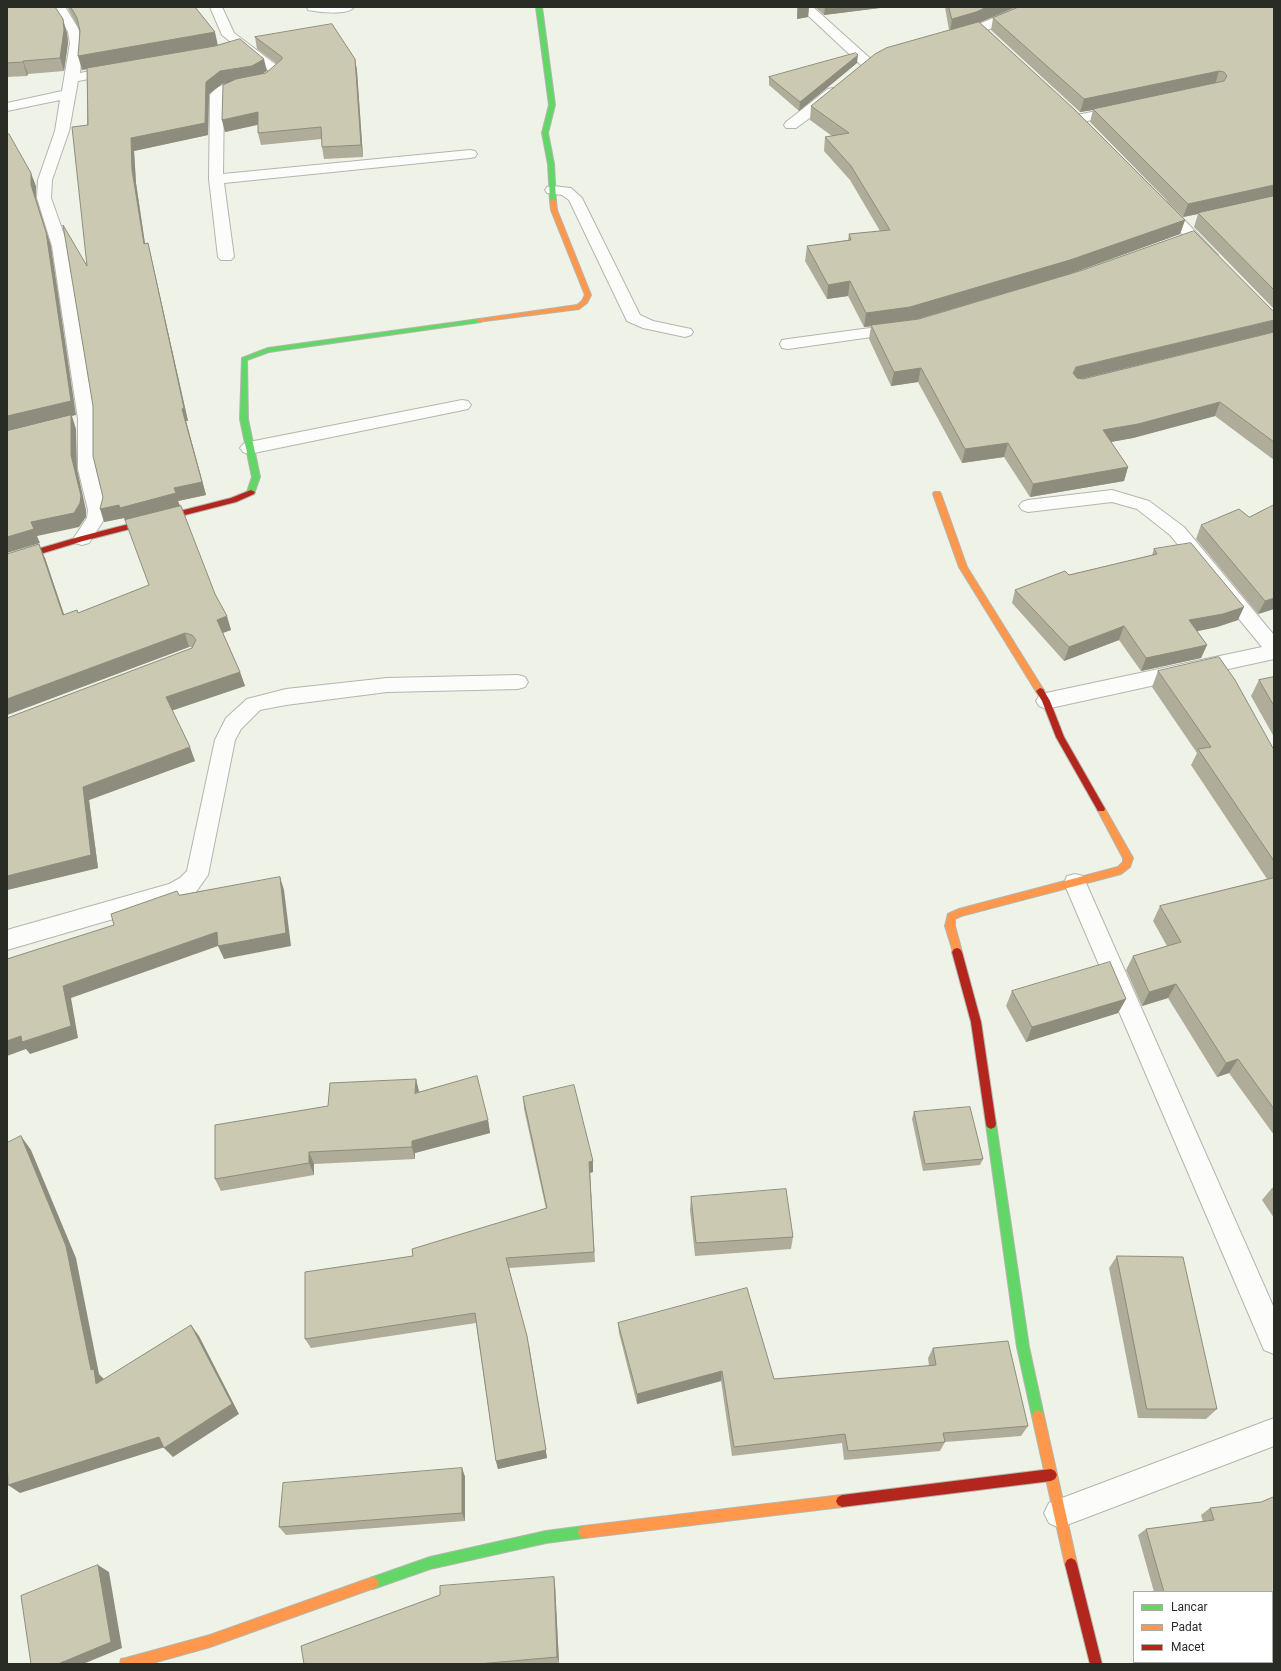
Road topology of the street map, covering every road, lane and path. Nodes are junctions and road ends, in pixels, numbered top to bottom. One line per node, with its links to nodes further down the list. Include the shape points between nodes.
1 (59, 7): 16 (street, via 75,32 77,43)
2 (216, 7): 10 (street, via 229,35)
3 (313, 7): 4 (street)
4 (348, 7)
5 (539, 7): 25 (street, via 552,105 545,133 551,164)
6 (805, 7): 13 (street)
7 (1026, 8): 8 (street)
8 (978, 29): 9 (street); 11 (street)
9 (963, 34)
10 (241, 43): 12 (street); 24 (street, via 276,70 266,81 223,89 217,95)
11 (1004, 53)
12 (207, 55)
13 (868, 64)
14 (126, 68): 16 (street)
15 (841, 84): 21 (street)
16 (70, 86): 17 (street); 38 (street, via 62,131 45,180 44,198 60,246 80,421 87,469 97,510 96,518)
17 (7, 107)
18 (1131, 108): 20 (street)
19 (1066, 109): 20 (street)
20 (1077, 119): 22 (street)
21 (791, 125)
22 (1088, 130)
23 (470, 154): 24 (street)
24 (216, 179): 29 (street)
25 (552, 190): 32 (street, via 566,191 575,198 633,318 649,325); 35 (street, via 554,210 588,296 585,305 258,352 244,359 243,365 244,419)
26 (1154, 196): 28 (street)
27 (1196, 220): 28 (street)
28 (1181, 224): 30 (street, via 1185,240)
29 (226, 257)
30 (1218, 264)
31 (917, 325): 33 (street)
32 (685, 332)
33 (788, 344)
34 (462, 405): 35 (street)
35 (249, 448): 38 (street, via 256,477 253,491 233,500)
36 (937, 494): 45 (street, via 963,567)
37 (1028, 506): 40 (street, via 1112,496 1143,505 1177,531)
38 (82, 539): 39 (street)
39 (7, 562)
40 (1274, 648)
41 (1274, 652): 42 (street)
42 (1221, 662): 44 (street); 45 (street)
43 (518, 682): 47 (street, via 387,685 286,697 254,704 233,724 224,740 198,875 188,885 174,892)
44 (1232, 682)
45 (1046, 701): 46 (street, via 1060,737 1128,858 1127,864 1121,870)
46 (1075, 883): 48 (street); 50 (street, via 950,917 950,926 976,1022 1023,1347)
47 (7, 940)
48 (1274, 1340)
49 (1274, 1432): 51 (street)
50 (1051, 1475): 51 (street); 52 (street, via 546,1537 430,1563 210,1641)
51 (1059, 1513): 53 (street)
52 (126, 1664)
53 (1096, 1664)

